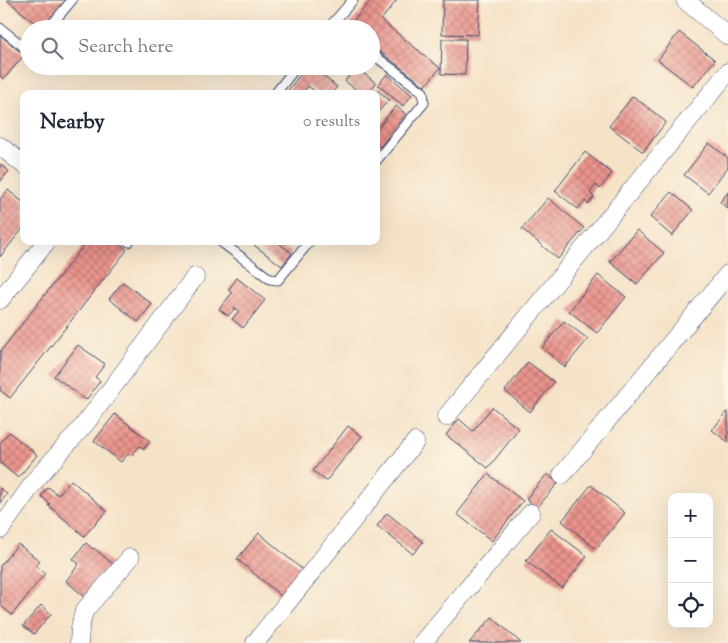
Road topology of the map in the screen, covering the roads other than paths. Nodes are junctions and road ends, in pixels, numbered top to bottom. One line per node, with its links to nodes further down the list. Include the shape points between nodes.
1 (72, 0): 4 (lane)
2 (353, 0): 5 (lane)
3 (685, 0): 7 (street)
4 (55, 20)
5 (337, 20)
6 (0, 28): 8 (lane)
7 (728, 36)
8 (20, 44)
9 (380, 60): 14 (lane, via 423,92 424,103)
10 (728, 72): 22 (street)
11 (290, 75): 12 (lane)
12 (277, 90)
13 (0, 146): 15 (street)
14 (380, 156)
15 (20, 161)
16 (44, 245): 21 (street)
17 (225, 245): 18 (lane, via 270,279 278,280)
18 (307, 245)
19 (728, 274): 24 (street)
20 (195, 277): 26 (street, via 85,424 37,478)
21 (0, 300)
22 (446, 417)
23 (415, 442): 29 (street)
24 (562, 475)
25 (531, 513): 30 (street)
26 (0, 530)
27 (130, 558): 28 (street, via 84,611)
28 (78, 643)
29 (255, 643)
30 (422, 643)

